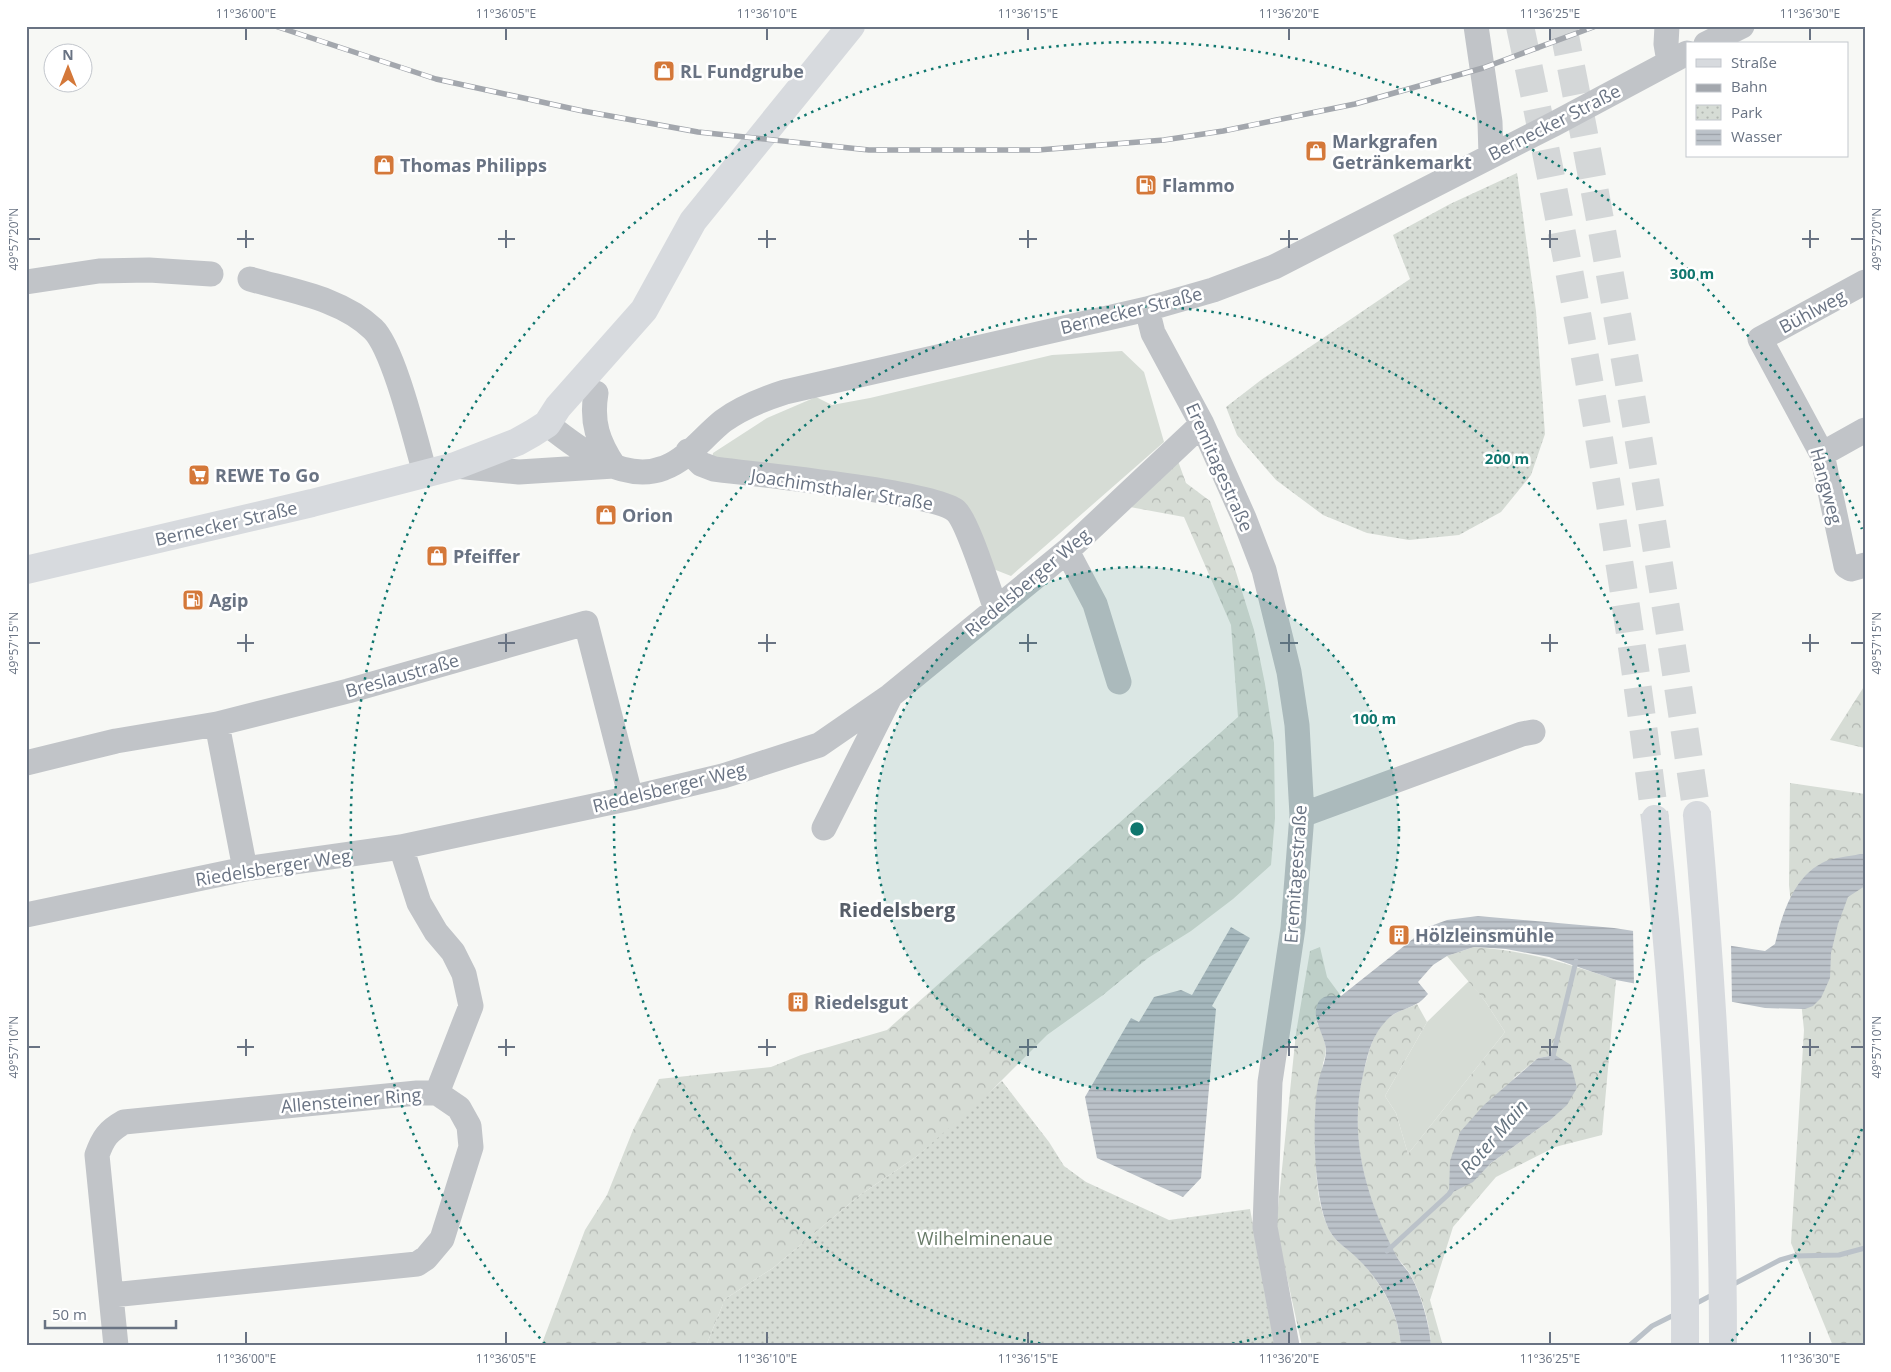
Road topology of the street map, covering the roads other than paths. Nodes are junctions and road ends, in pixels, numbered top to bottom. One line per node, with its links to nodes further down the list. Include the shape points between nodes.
1 (852, 26): 15 (main road, via 712,196 694,220 644,310 558,407)
2 (1476, 26): 7 (street, via 1490,122)
3 (1667, 26): 6 (street, Bernecker Straße, via 1666,44)
4 (1742, 26): 5 (street)
5 (1710, 42)
6 (1678, 57): 7 (street, Bernecker Straße)
7 (1490, 156): 12 (street, Bernecker Straße, via 1274,267 1213,290)
8 (211, 274): 10 (street, via 99,271)
9 (250, 279): 22 (street, via 325,301 352,313 374,330 397,378)
10 (26, 282)
11 (1865, 282): 13 (street, Bühlweg)
12 (1146, 309): 16 (street, Eremitagestraße, via 1153,333); 18 (street, Bernecker Straße, via 785,392 744,408)
13 (1760, 339): 19 (street, Hangweg)
14 (596, 393): 21 (street, via 595,428)
15 (547, 424): 20 (main road, Bernecker Straße, via 517,442); 21 (street, Bernecker Straße, via 574,444)
16 (1202, 424): 23 (street, Riedelsberger Weg); 33 (street, Eremitagestraße, via 1264,570 1278,623 1297,725)
17 (1865, 430): 19 (street)
18 (688, 451): 21 (street, Bernecker Straße, via 677,462 651,471); 26 (street, Joachimsthaler Straße, via 701,464 714,468 897,494 934,502 956,511 968,533)
19 (1822, 454): 24 (street, Hangweg, via 1846,566 1851,570)
20 (455, 466): 21 (street, via 519,472); 22 (main road, Bernecker Straße)
21 (614, 466)
22 (425, 474): 25 (main road, Bernecker Straße)
23 (1067, 551): 26 (street, Riedelsberger Weg); 27 (street, via 1096,604)
24 (1865, 565)
25 (26, 570)
26 (996, 609): 28 (street, Riedelsberger Weg)
27 (1119, 682)
28 (890, 696): 32 (street, Riedelsberger Weg, via 819,745 723,776); 36 (street)
29 (217, 724): 31 (street, Breslaustraße, via 116,742); 32 (street, Breslaustraße, via 586,623); 38 (street)
30 (1533, 732): 33 (street)
31 (26, 763)
32 (631, 798): 37 (street, Riedelsberger Weg)
33 (1302, 815): 44 (street, Eremitagestraße, via 1293,928 1270,1082 1265,1227)
34 (1698, 815): 45 (main road, via 1721,1191)
35 (1655, 820): 42 (main road, via 1679,1104)
36 (824, 828)
37 (401, 847): 38 (street, Riedelsberger Weg); 40 (street, via 419,903 464,974 471,1006)
38 (245, 869): 39 (street, Riedelsberger Weg)
39 (26, 915)
40 (437, 1093): 41 (street, Allensteiner Ring, via 124,1122 111,1129 97,1155); 41 (street, Allensteiner Ring, via 459,1108 470,1126 471,1146 442,1239 417,1264)
41 (112, 1295): 43 (street, Allensteiner Ring)
42 (1685, 1341)
43 (116, 1346)
44 (1287, 1346)
45 (1723, 1346)

